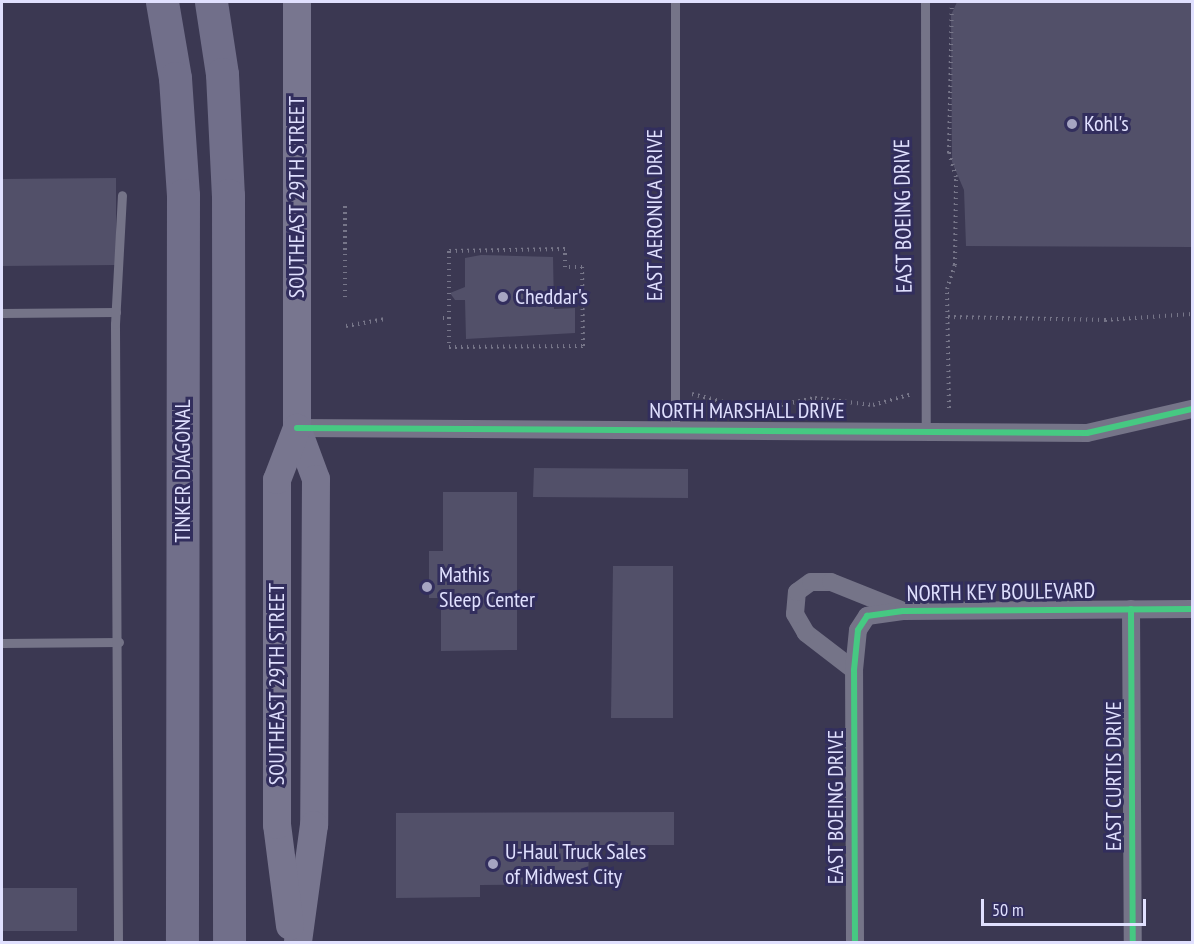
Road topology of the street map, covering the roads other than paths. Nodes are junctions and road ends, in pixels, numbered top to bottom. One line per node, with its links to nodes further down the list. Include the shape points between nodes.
1 (162, 2): 20 (highway, TINKER DIAGONAL, via 175,78 183,195)
2 (211, 2): 21 (highway, TINKER DIAGONAL, via 222,74 228,195)
3 (297, 2): 10 (main road, SOUTHEAST 29TH STREET)
4 (675, 2): 11 (lane, EAST AERONICA DRIVE)
5 (925, 2): 12 (lane, EAST BOEING DRIVE)
6 (122, 195): 7 (lane)
7 (116, 312): 8 (lane); 16 (lane)
8 (2, 313)
9 (1192, 409): 12 (street, NORTH MARSHALL DRIVE, via 1087,434)
10 (297, 428): 11 (street, NORTH MARSHALL DRIVE); 22 (main road, SOUTHEAST 29TH STREET, via 277,480 277,825); 23 (main road, SOUTHEAST 29TH STREET, via 316,479 314,825)
11 (675, 428): 12 (street, NORTH MARSHALL DRIVE)
12 (926, 429)
13 (1131, 609): 14 (street, NORTH KEY BOULEVARD); 15 (street, NORTH KEY BOULEVARD); 25 (street, EAST CURTIS DRIVE)
14 (1192, 609)
15 (903, 611): 18 (street, NORTH KEY BOULEVARD, via 867,616 858,630); 18 (street, NORTH KEY BOULEVARD, via 831,582 811,582 797,592 795,614 806,633)
16 (119, 642): 17 (lane); 19 (lane)
17 (2, 643)
18 (854, 670): 24 (street, EAST BOEING DRIVE)
19 (118, 942)
20 (182, 942)
21 (229, 942)
22 (292, 942)
23 (298, 942)
24 (855, 942)
25 (1132, 942)

